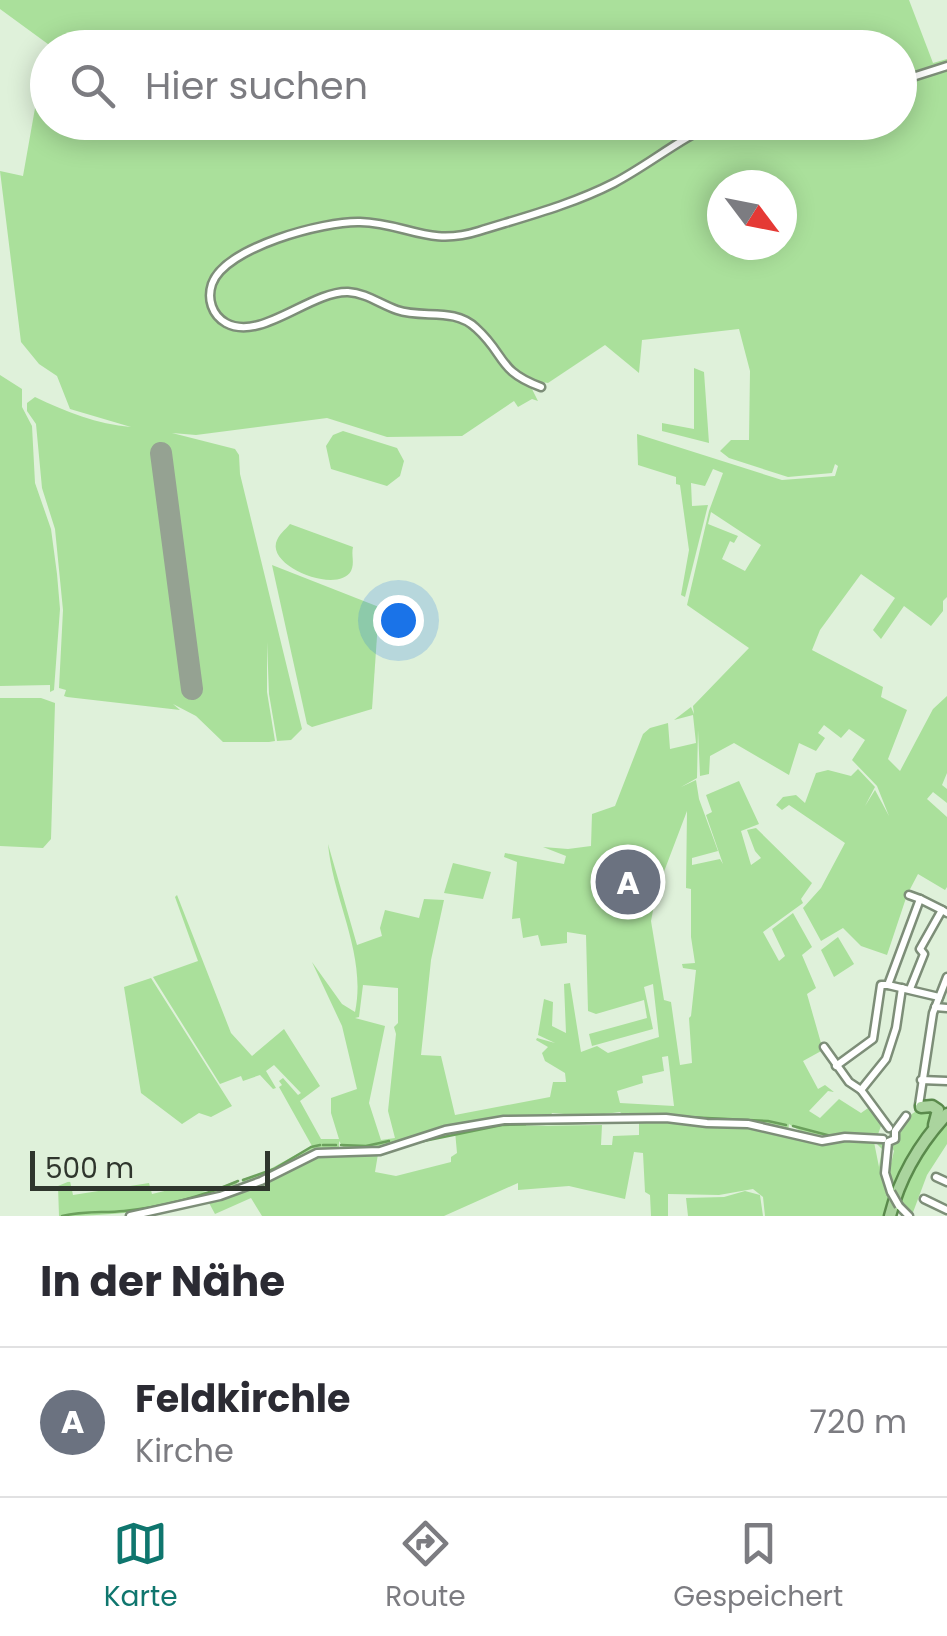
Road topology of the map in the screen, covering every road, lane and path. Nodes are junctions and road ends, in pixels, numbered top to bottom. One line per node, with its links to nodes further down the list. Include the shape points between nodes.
1 (947, 66): 2 (street)
2 (917, 76)
3 (681, 140): 4 (street, via 576,200 459,236 431,238 362,222 304,231 238,258 219,271 211,287 213,310 235,326 261,324 344,292 401,312 460,318 478,328 512,374)
4 (542, 387)
5 (909, 894): 6 (street)
6 (920, 899): 7 (street); 8 (street)
7 (944, 912): 9 (street)
8 (904, 940): 9 (street); 11 (street)
9 (920, 949): 12 (street, via 924,954)
10 (947, 976): 13 (street)
11 (888, 986): 12 (street); 17 (street, via 881,984 873,1039)
12 (906, 988): 13 (street); 21 (street, via 886,1059)
13 (939, 996): 14 (street)
14 (935, 1007): 15 (street); 19 (street)
15 (947, 1008)
16 (824, 1047): 17 (street)
17 (834, 1064): 18 (street); 21 (street)
18 (822, 1068)
19 (921, 1080): 20 (street); 22 (street)
20 (947, 1082)
21 (861, 1090): 26 (street)
22 (920, 1103): 23 (main road); 25 (main road, via 938,1110); 26 (street)
23 (947, 1106)
24 (947, 1114): 25 (main road)
25 (932, 1130): 32 (main road)
26 (887, 1134): 31 (street, via 822,1141 748,1124 666,1118 504,1120 380,1151 317,1153 220,1196); 33 (street, bridge, via 885,1172)
27 (936, 1177): 28 (street)
28 (947, 1182)
29 (924, 1199): 30 (street)
30 (947, 1210)
31 (130, 1216)
32 (890, 1216)
33 (908, 1216)

